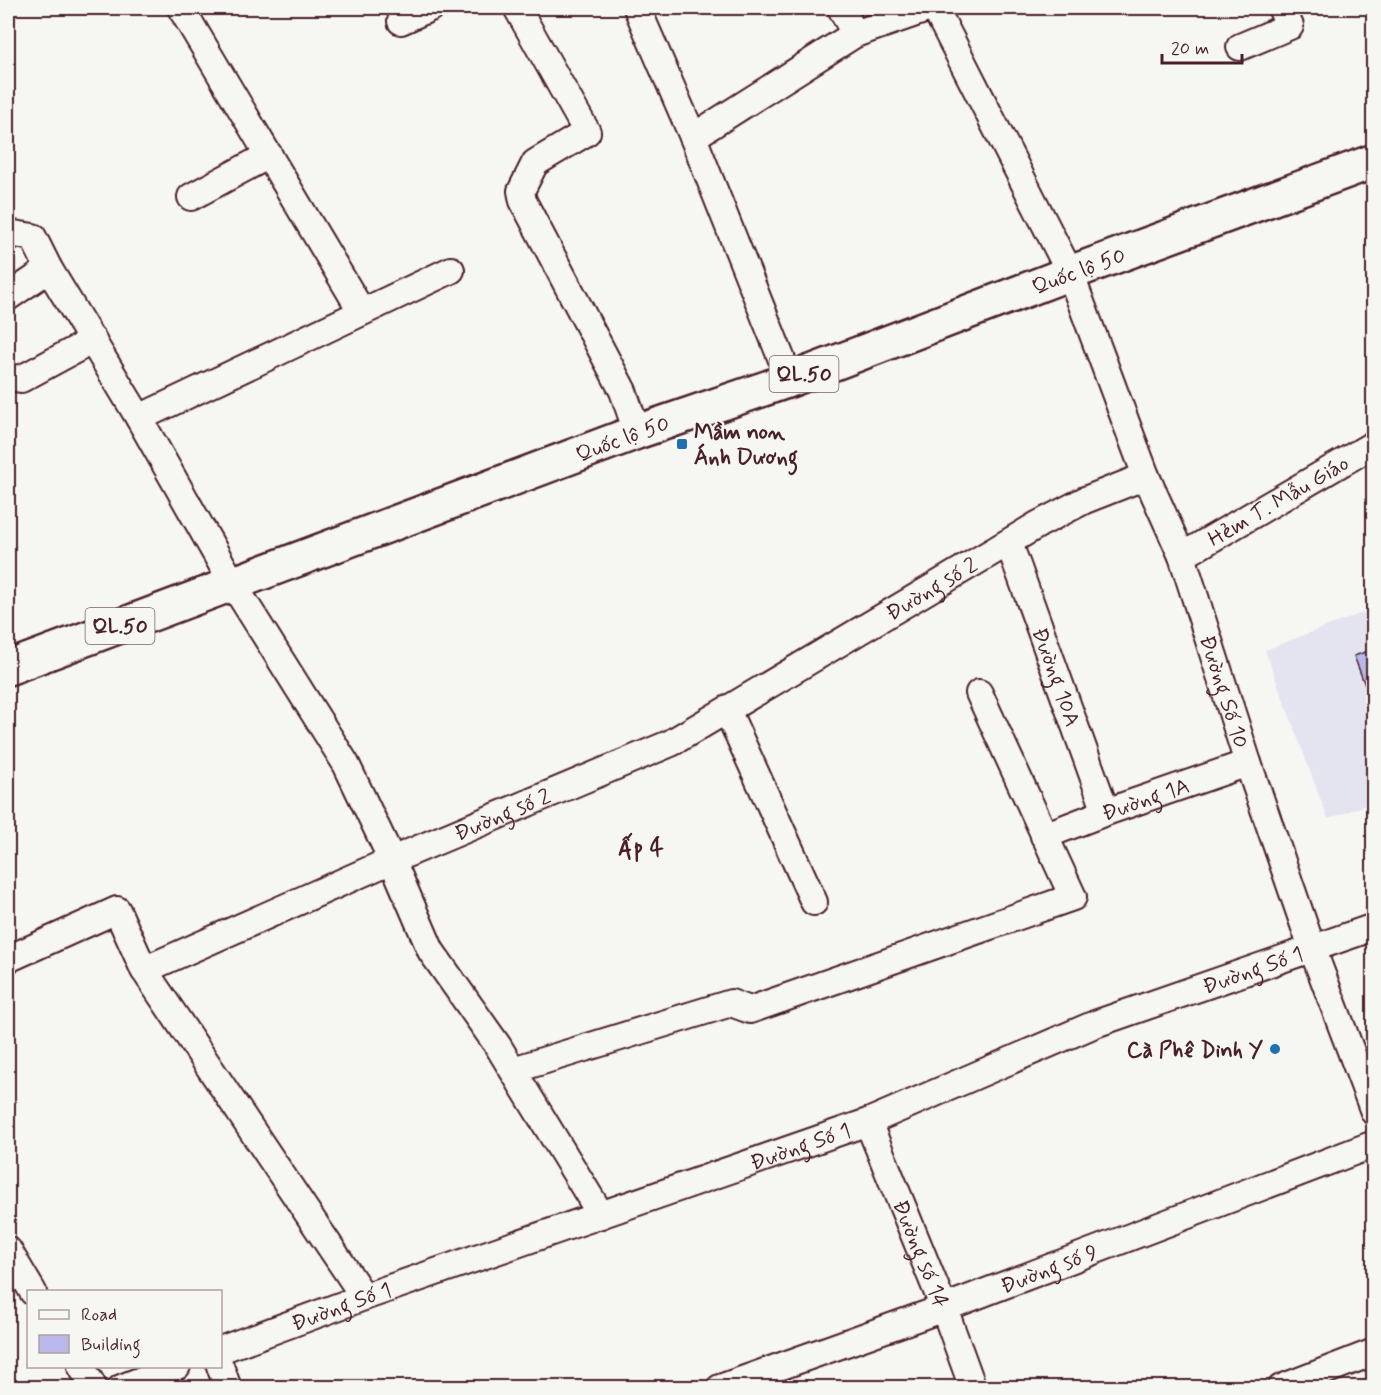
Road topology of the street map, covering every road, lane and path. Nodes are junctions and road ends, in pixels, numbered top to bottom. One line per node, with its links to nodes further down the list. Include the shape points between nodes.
1 (181, 8): 12 (street)
2 (430, 8): 8 (street)
3 (517, 8): 25 (street, via 586,132 535,163 521,191 523,201 623,391)
4 (637, 8): 11 (street)
5 (840, 8): 9 (street)
6 (933, 8): 9 (street); 18 (street, Đường Số 10)
7 (1281, 8): 10 (street, via 1290,26)
8 (401, 20)
9 (855, 34): 11 (street)
10 (1240, 47)
11 (693, 137): 23 (street)
12 (269, 155): 14 (street); 20 (street)
13 (1374, 161): 18 (main road, Quốc lộ 50 / QL.50)
14 (191, 196)
15 (8, 233): 16 (street, via 33,237)
16 (49, 269): 19 (street); 21 (street)
17 (450, 270): 20 (street)
18 (1070, 273): 23 (main road, Quốc lộ 50 / QL.50); 27 (street, Đường Số 10)
19 (8, 297)
20 (362, 312): 24 (street)
21 (93, 340): 22 (street, via 21,379); 24 (street)
22 (8, 377)
23 (790, 380): 25 (main road, Quốc lộ 50 / QL.50)
24 (139, 418): 30 (street)
25 (637, 432): 30 (main road, Quốc lộ 50 / QL.50)
26 (1374, 444): 29 (street, Hẻm T. Mẫu Giáo)
27 (1146, 476): 28 (street, Đường số 2, via 1085,500); 29 (street, Đường Số 10)
28 (1010, 543): 33 (street, Đường số 2); 35 (street, Đường 10A)
29 (1182, 556): 34 (street, Đường Số 10)
30 (233, 584): 31 (main road, Quốc lộ 50 / QL.50); 37 (street, via 346,764)
31 (8, 668)
32 (979, 693): 36 (street)
33 (727, 710): 37 (street, Đường số 2, via 671,743); 38 (street)
34 (1248, 762): 35 (street, Đường 1A); 40 (street, Đường Số 10)
35 (1106, 812): 36 (street, Đường 1A)
36 (1044, 836): 43 (street, via 1073,897 750,1010 730,1003)
37 (392, 860): 42 (street, Đường số 2); 43 (street, via 431,951)
38 (814, 902)
39 (1374, 927): 40 (street, Đường Số 1)
40 (1312, 948): 44 (street, Đường Số 10); 45 (street, Đường Số 1, via 1095,1024)
41 (8, 958): 42 (street, via 117,910)
42 (144, 970): 50 (street)
43 (513, 1070): 47 (street)
44 (1374, 1112)
45 (868, 1122): 47 (street, Đường Số 1); 51 (street, Đường số 14)
46 (1374, 1144): 51 (street, Đường số 9)
47 (601, 1215): 50 (street, Đường Số 1)
48 (8, 1250): 49 (street)
49 (32, 1290)
50 (363, 1297): 52 (street, Đường Số 1)
51 (944, 1308): 60 (street, Đường số 9); 61 (street, Đường số 14)
52 (222, 1349)
53 (1374, 1352): 62 (street)
54 (82, 1368): 57 (street)
55 (172, 1368): 58 (street)
56 (221, 1368): 59 (street)
57 (94, 1388)
58 (121, 1388)
59 (228, 1388)
60 (720, 1388)
61 (973, 1388)
62 (1281, 1388)

